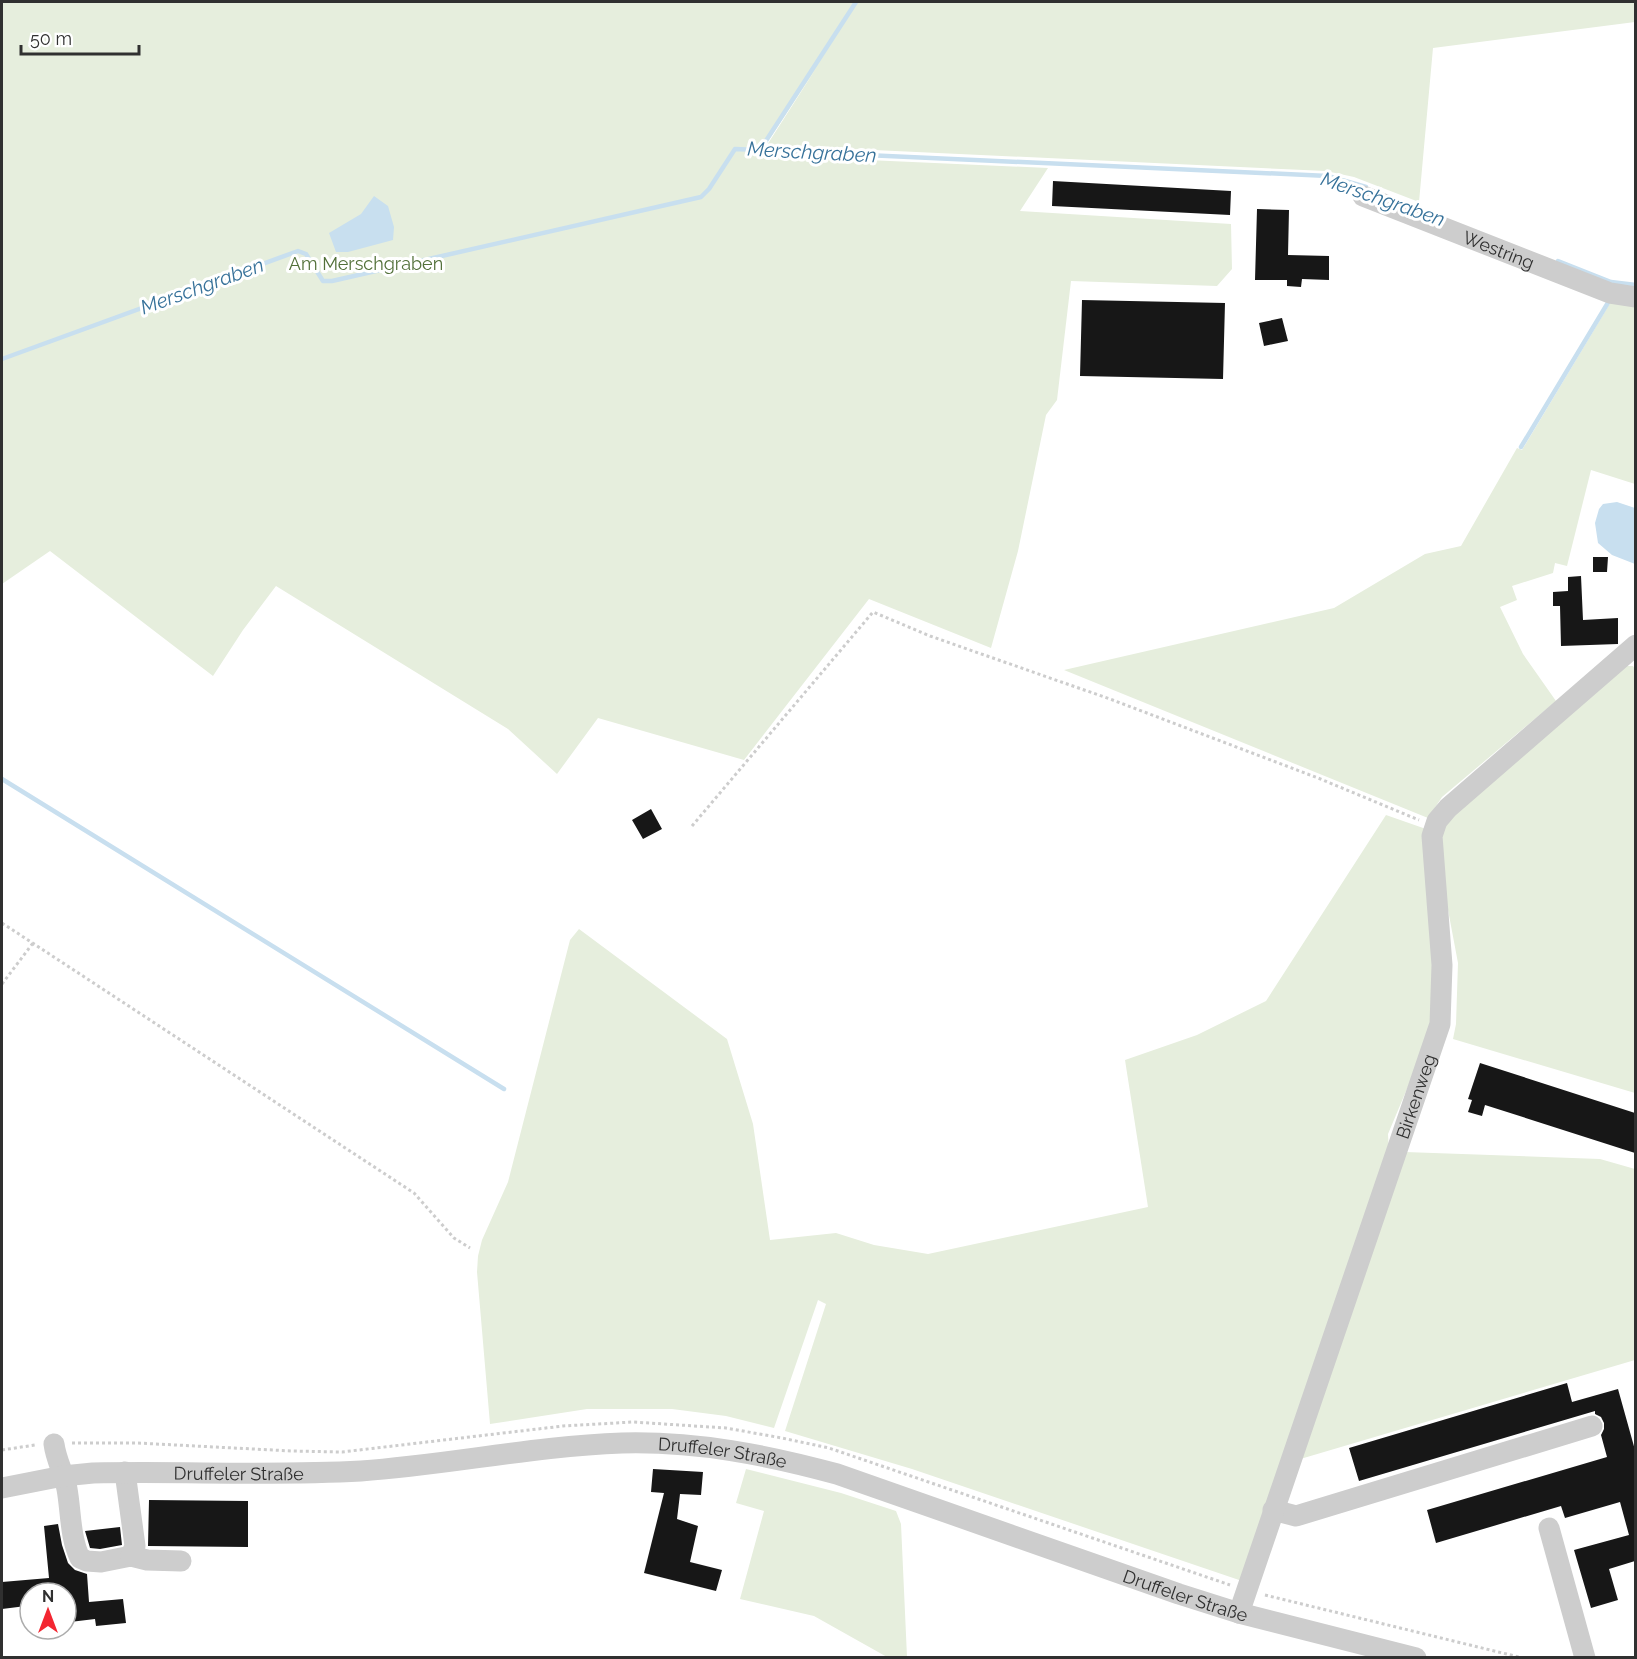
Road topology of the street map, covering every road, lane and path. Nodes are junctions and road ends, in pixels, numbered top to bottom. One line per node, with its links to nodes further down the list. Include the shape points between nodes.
1 (1363, 196): 2 (street, Westring, via 1610,293)
2 (1635, 297)
3 (1635, 645): 5 (street, via 1448,808)
4 (692, 826): 5 (path, via 873,612 1307,774)
5 (1435, 826): 16 (street, Birkenweg, via 1432,836 1443,965 1440,1024)
6 (2, 923): 7 (path)
7 (33, 943): 8 (path); 9 (path, via 414,1193 454,1238)
8 (2, 984)
9 (470, 1248)
10 (1592, 1426): 16 (street, via 1296,1516)
11 (54, 1444): 12 (path); 14 (street); 20 (path, via 137,1443 342,1452 563,1426 633,1422 726,1428 830,1449)
12 (2, 1450)
13 (125, 1472): 14 (street, Druffeler Straße); 18 (street, via 135,1546); 21 (street, Druffeler Straße, via 316,1473 623,1443 708,1447 837,1474)
14 (63, 1476): 15 (street, Druffeler Straße); 18 (street, via 80,1558 101,1562)
15 (2, 1488)
16 (1274, 1510): 20 (street, Birkenweg)
17 (1549, 1528): 26 (street)
18 (132, 1556): 19 (street)
19 (181, 1561)
20 (1247, 1591): 21 (street, Birkenweg); 22 (path)
21 (1239, 1613): 23 (street, Druffeler Straße)
22 (1499, 1652): 24 (path); 25 (path)
23 (1416, 1658)
24 (1498, 1658)
25 (1523, 1658)
26 (1585, 1658)

